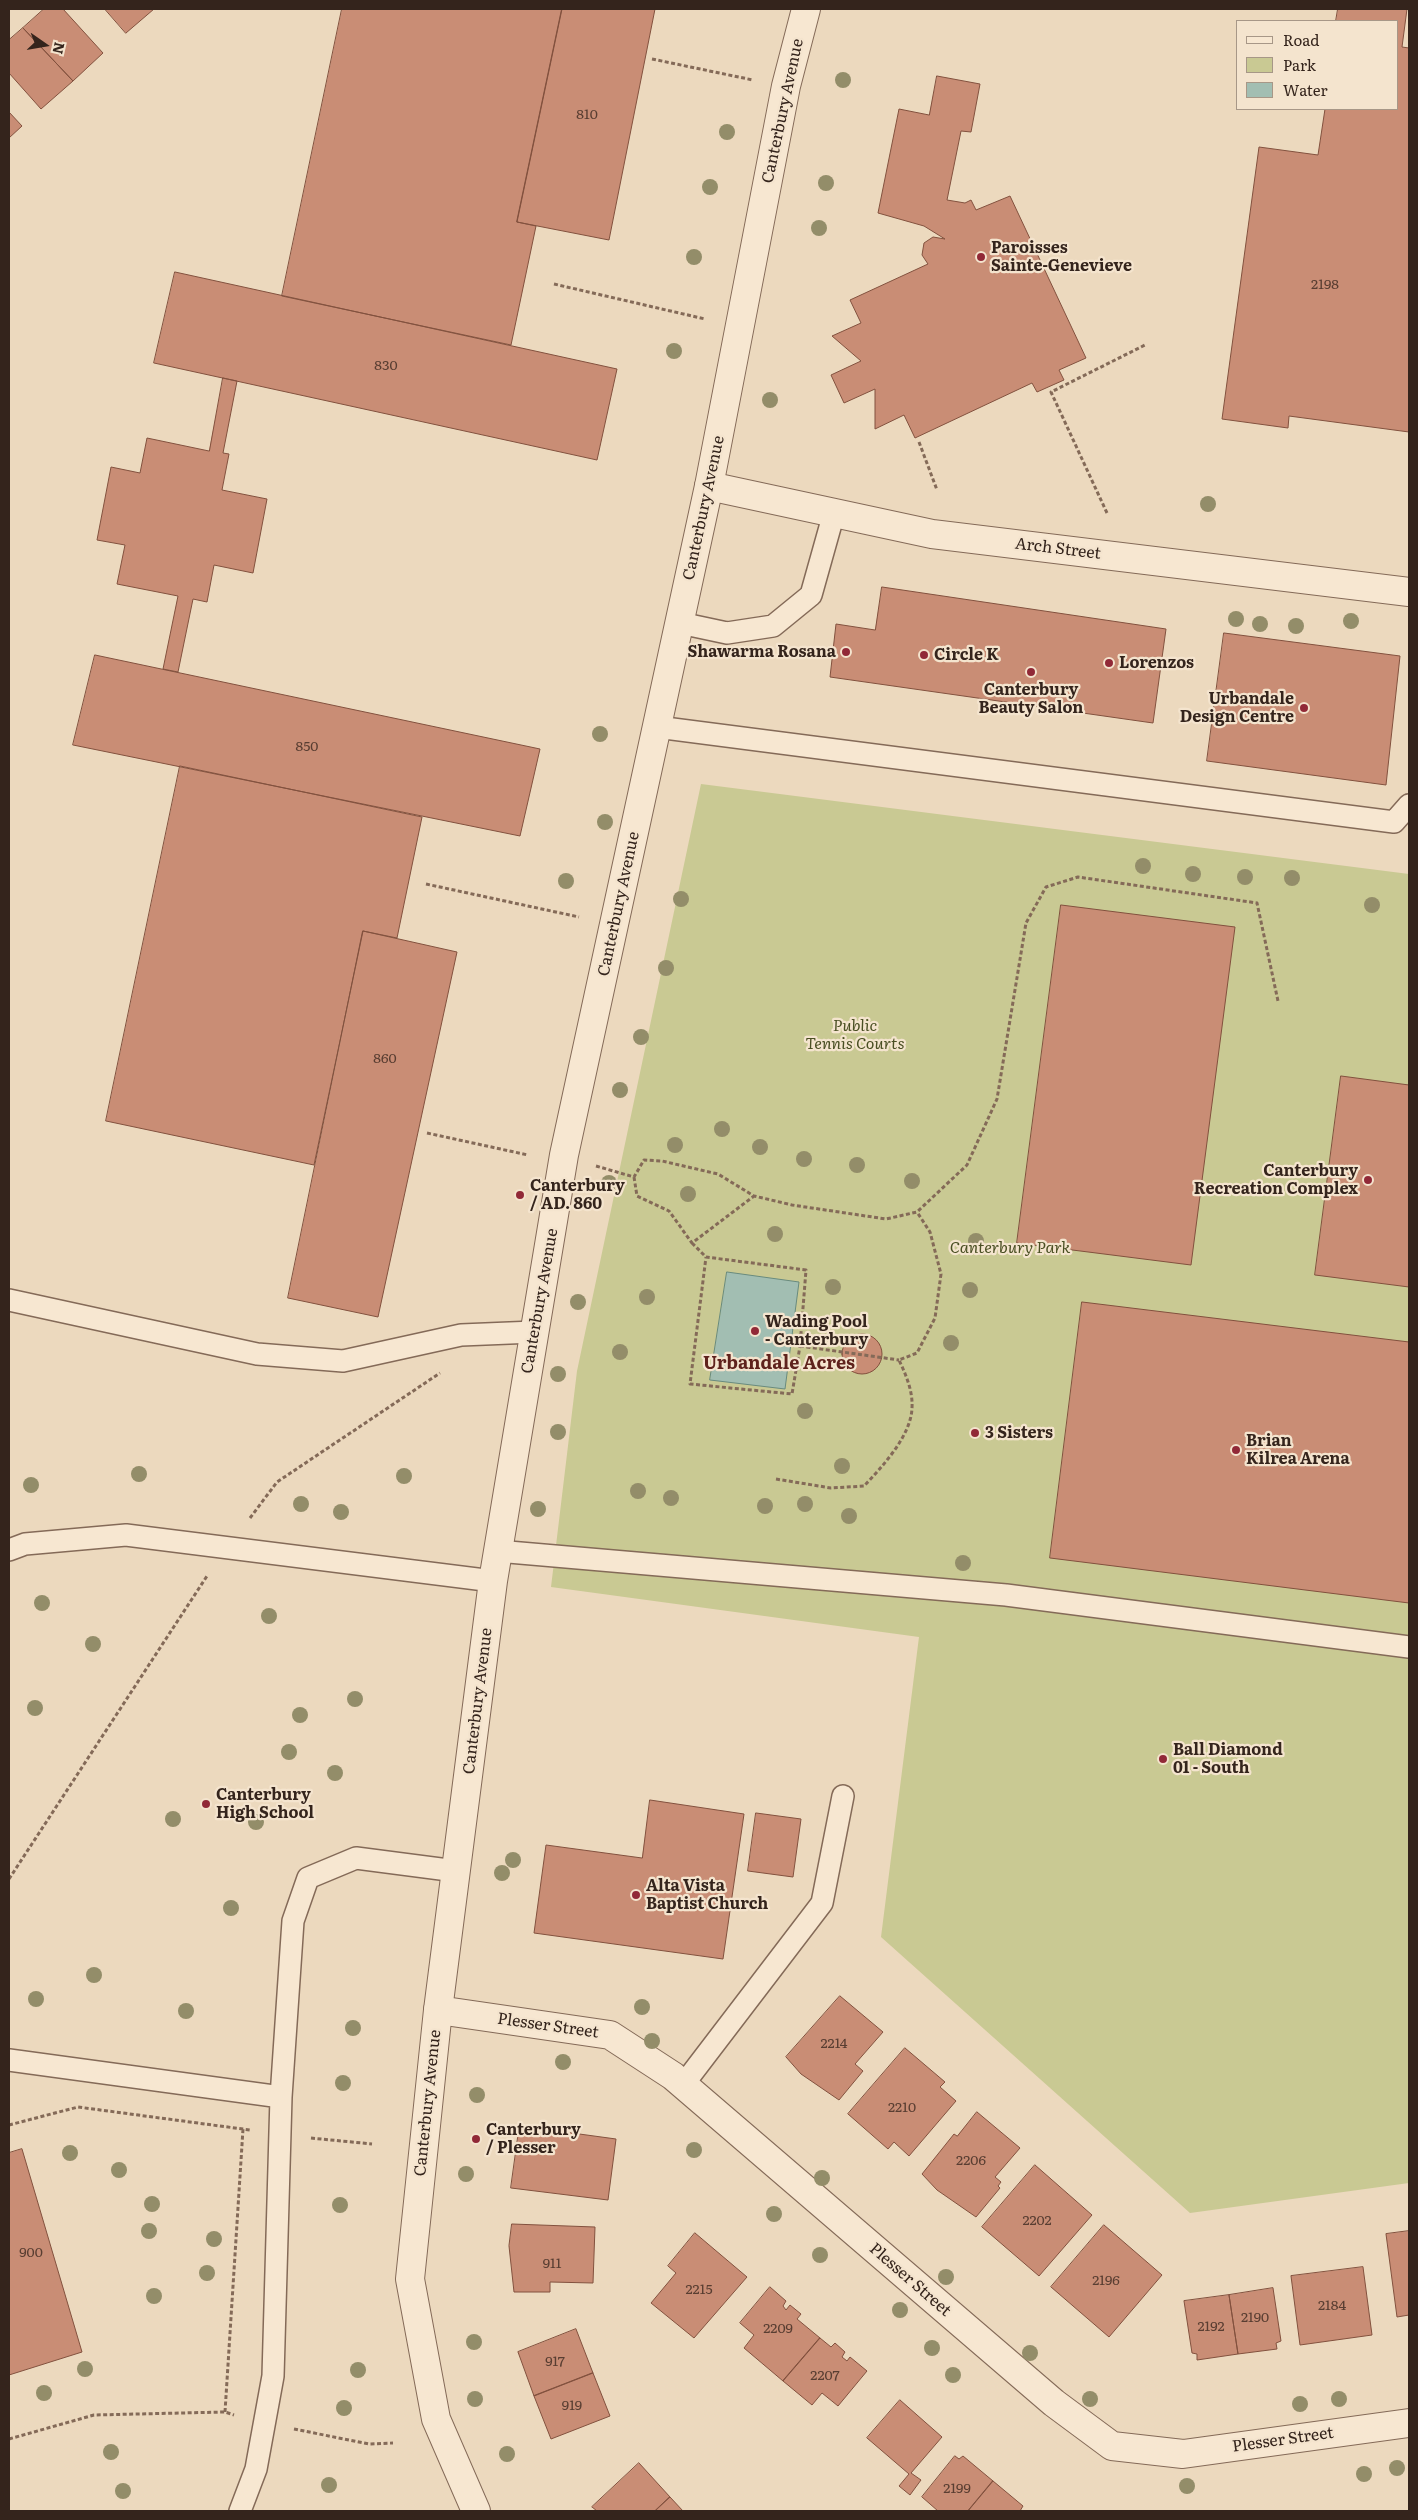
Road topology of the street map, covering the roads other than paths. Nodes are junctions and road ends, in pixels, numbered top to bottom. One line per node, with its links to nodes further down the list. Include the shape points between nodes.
1 (806, 9): 2 (street, Canterbury Avenue, via 786,86)
2 (710, 486): 3 (street, Arch Street); 5 (street, Canterbury Avenue)
3 (834, 513): 4 (street, Arch Street, via 932,534); 5 (lane, via 811,595 773,626 727,634)
4 (1409, 592)
5 (680, 623): 6 (street, Canterbury Avenue)
6 (657, 727): 7 (lane, via 1394,822); 9 (street, Canterbury Avenue, via 564,1159)
7 (1409, 805)
8 (9, 1300): 9 (lane, via 257,1354 343,1361 461,1335)
9 (534, 1332): 11 (street, Canterbury Avenue)
10 (9, 1550): 12 (lane, via 25,1544 126,1535)
11 (497, 1551): 12 (street, Canterbury Avenue); 13 (lane, via 1006,1595)
12 (493, 1581): 15 (street, Canterbury Avenue)
13 (1409, 1646)
14 (842, 1796): 18 (lane, via 822,1903)
15 (456, 1871): 16 (street, Canterbury Avenue); 19 (lane, via 356,1858 308,1878 293,1921)
16 (438, 2010): 18 (street, Plesser Street, via 610,2035); 22 (street, Canterbury Avenue, via 410,2279 436,2419)
17 (9, 2060): 19 (lane)
18 (683, 2085): 20 (street, Plesser Street, via 1054,2402 1112,2446 1182,2454)
19 (281, 2098): 21 (lane, via 273,2376 256,2469)
20 (1409, 2423)
21 (240, 2511)
22 (476, 2511)

